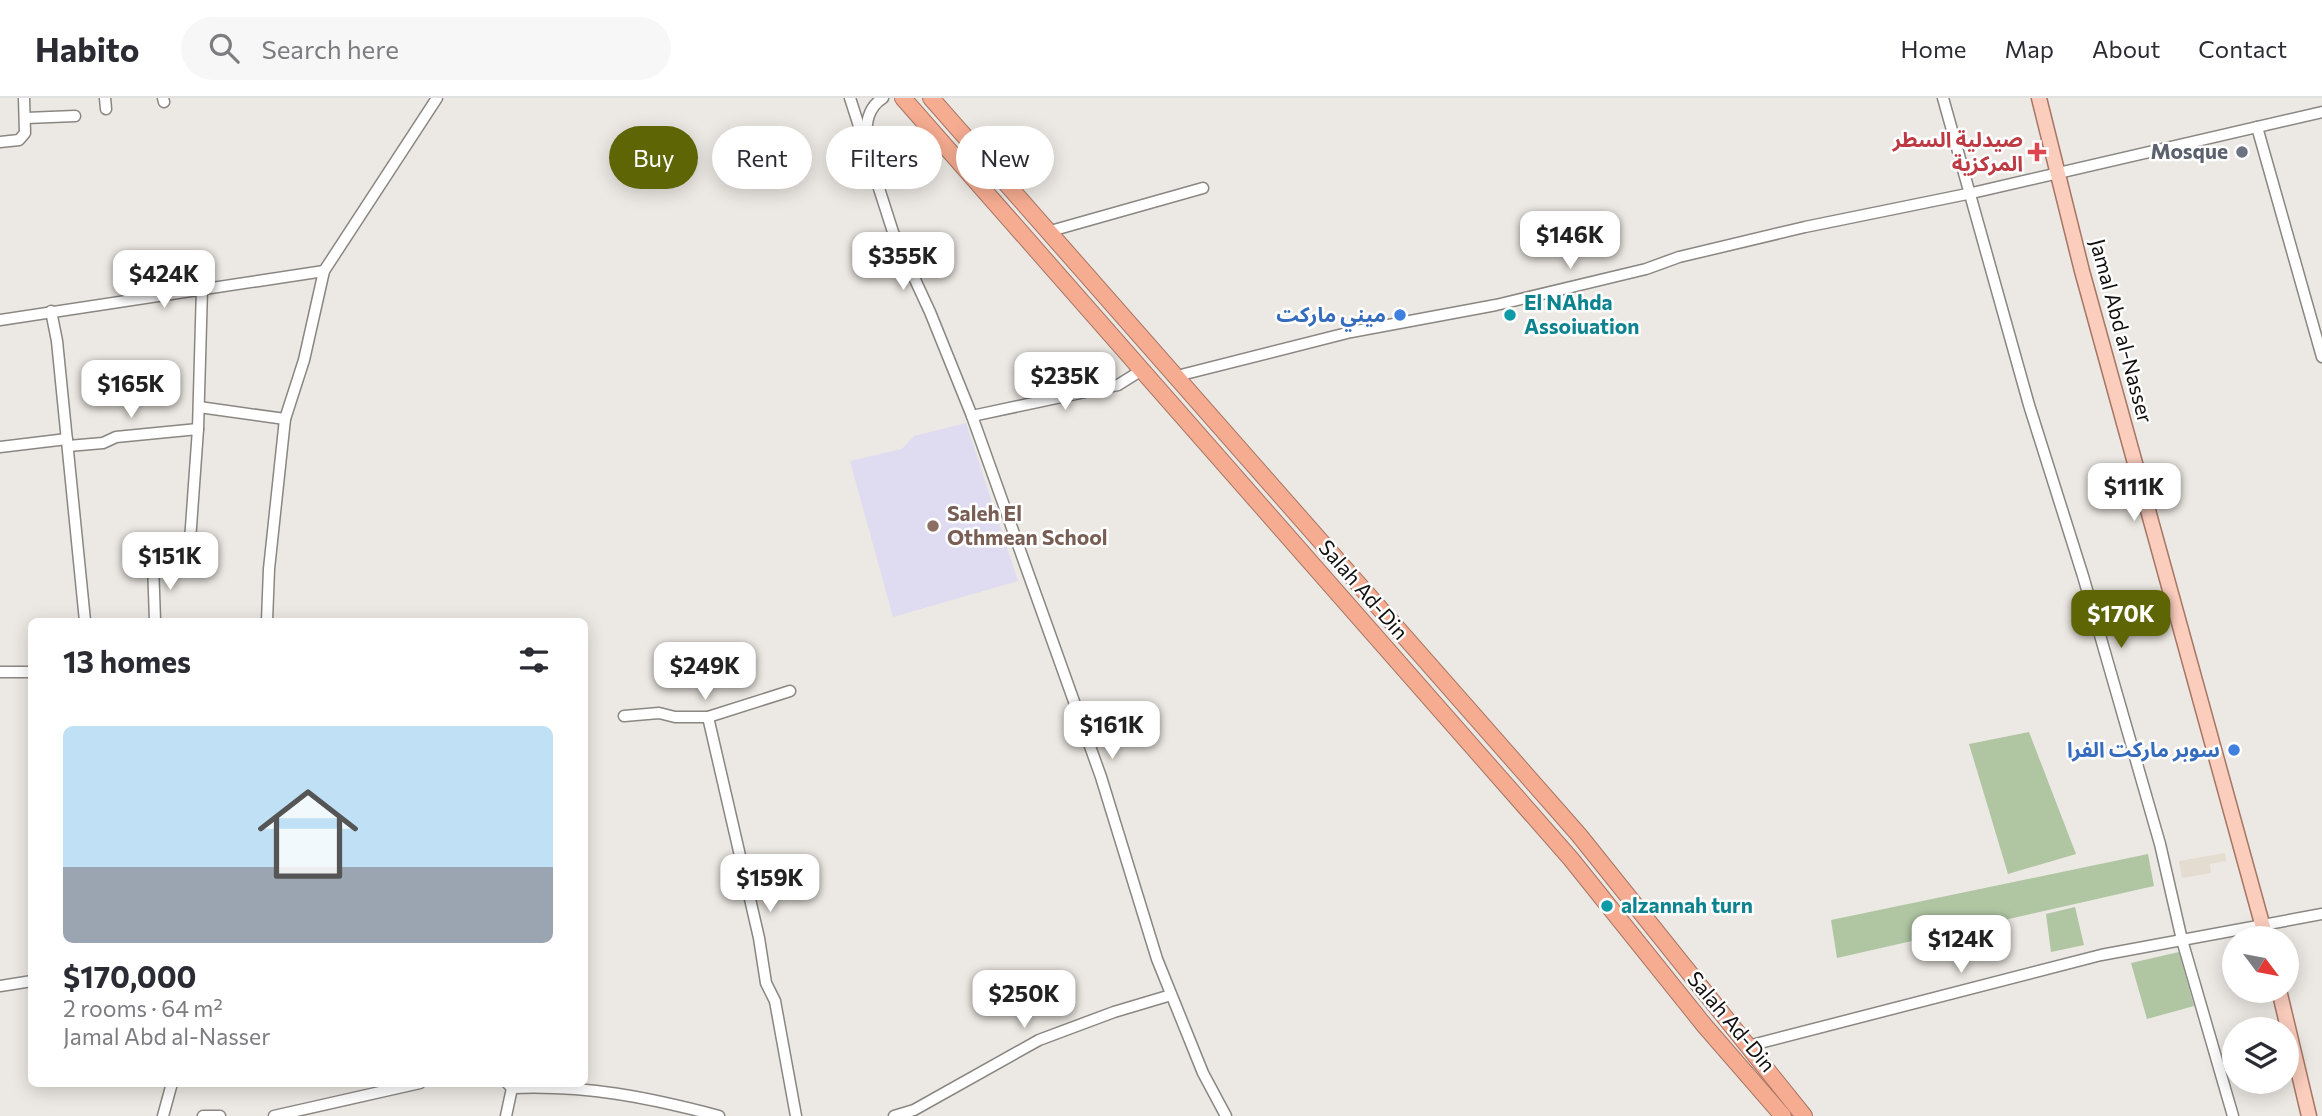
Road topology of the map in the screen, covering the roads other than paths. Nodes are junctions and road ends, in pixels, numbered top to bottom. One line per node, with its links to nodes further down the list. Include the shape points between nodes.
1 (24, 98): 11 (street)
2 (437, 98): 21 (street)
3 (850, 98): 12 (street)
4 (883, 98): 13 (street, via 875,103)
5 (903, 98): 26 (highway, Salah Ad-Din)
6 (931, 98): 20 (highway, Salah Ad-Din)
7 (1943, 98): 19 (street)
8 (2039, 98): 16 (main road, Jamal Abd al-Nasser)
9 (2322, 112): 14 (street)
10 (75, 116): 11 (street)
11 (26, 118): 15 (street, via 26,133 19,140)
12 (858, 126)
13 (868, 126)
14 (2257, 127): 16 (street); 25 (street)
15 (0, 142)
16 (2057, 174): 19 (street); 47 (main road, Jamal Abd al-Nasser)
17 (1203, 188): 20 (street)
18 (879, 189): 29 (street)
19 (1972, 193): 27 (street, via 1817,224 1496,305 1351,332); 50 (street, via 2029,405 2160,844)
20 (1047, 232): 27 (highway, Salah Ad-Din)
21 (324, 271): 22 (street); 30 (street)
22 (202, 288): 23 (street); 28 (street)
23 (51, 311): 24 (street); 32 (street)
24 (0, 320)
25 (2322, 357)
26 (1142, 370): 29 (street, via 1118,385); 35 (highway, Salah Ad-Din)
27 (1173, 377): 34 (highway, Salah Ad-Din)
28 (199, 407): 30 (street); 31 (street)
29 (972, 416): 53 (street, via 1101,776)
30 (285, 419): 38 (street)
31 (198, 429): 32 (street, via 116,437 103,443); 37 (street, via 190,541 182,554 153,563)
32 (67, 443): 33 (street); 36 (street)
33 (0, 447)
34 (1353, 577): 35 (highway, via 1340,573); 44 (highway, Salah Ad-Din)
35 (1335, 589): 45 (highway, Salah Ad-Din)
36 (85, 618)
37 (155, 618)
38 (267, 618)
39 (0, 672): 40 (street)
40 (28, 672)
41 (790, 691): 43 (street)
42 (624, 716): 43 (street)
43 (708, 717): 66 (street, via 766,983 778,1014)
44 (1555, 806): 45 (highway, via 1553,815); 55 (highway, Salah Ad-Din)
45 (1536, 820): 69 (highway, Salah Ad-Din)
46 (2322, 914): 48 (street)
47 (2262, 926)
48 (2283, 926)
49 (2222, 936): 50 (street)
50 (2182, 940): 55 (street, via 2101,955); 71 (street)
51 (28, 982): 52 (street)
52 (0, 986)
53 (1171, 995): 67 (street, via 1039,1040 914,1110); 68 (street)
54 (2282, 1003): 72 (main road)
55 (1748, 1046): 70 (highway, Salah Ad-Din)
56 (171, 1087): 60 (street)
57 (402, 1087): 63 (street)
58 (510, 1087): 64 (street)
59 (581, 1087): 65 (street, via 622,1092)
60 (163, 1116)
61 (203, 1116): 62 (street)
62 (220, 1116)
63 (274, 1116)
64 (506, 1116)
65 (719, 1116)
66 (796, 1116)
67 (894, 1116)
68 (1226, 1116)
69 (1783, 1116)
70 (1804, 1116)
71 (2233, 1116)
72 (2309, 1116)

